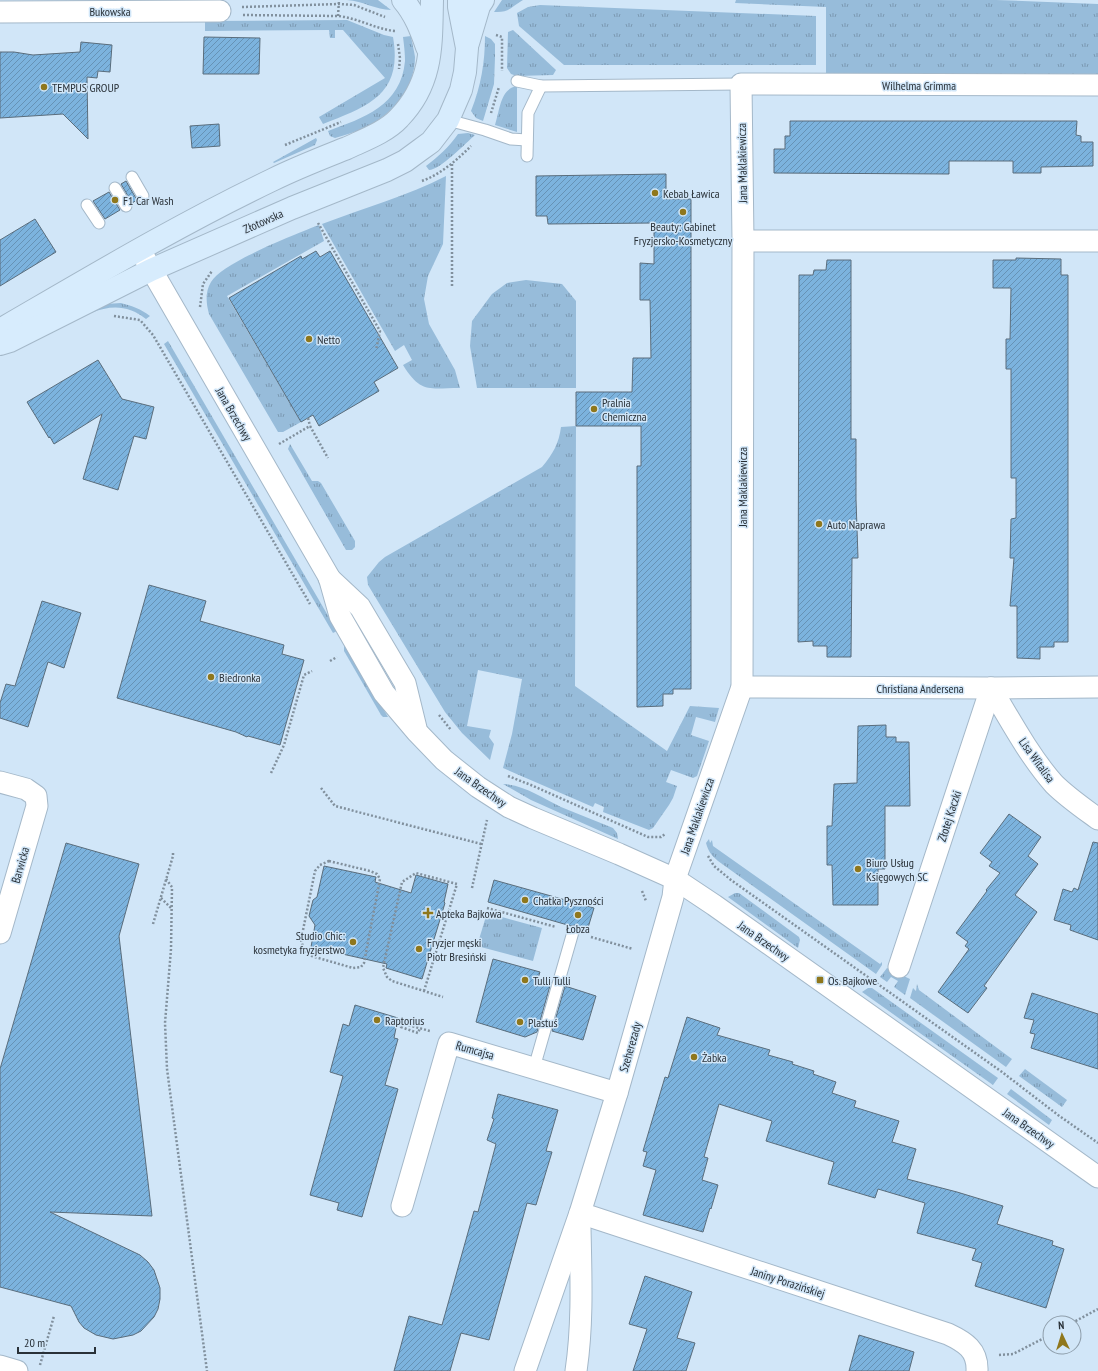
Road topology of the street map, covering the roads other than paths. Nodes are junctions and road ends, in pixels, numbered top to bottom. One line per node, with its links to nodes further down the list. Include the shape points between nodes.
1 (403, 0): 8 (street, via 416,20)
2 (432, 0): 8 (street)
3 (460, 0): 7 (street, Złotowska, via 459,8)
4 (483, 0): 7 (street, Złotowska)
5 (220, 11): 6 (street, Bukowska)
6 (0, 12)
7 (467, 48): 13 (street, Złotowska, via 461,90)
8 (429, 54): 24 (street, via 423,84 414,100 398,119 383,130 272,180)
9 (517, 81): 12 (lane)
10 (741, 84): 11 (street, Wilhelma Grimma); 12 (lane); 22 (street, Jana Maklakiewicza)
11 (1098, 85)
12 (541, 86): 14 (lane, via 528,113)
13 (448, 120): 14 (lane, via 511,139); 25 (street, Złotowska, via 430,142 387,170 292,208)
14 (527, 140): 15 (lane)
15 (527, 156)
16 (132, 178): 18 (lane)
17 (115, 188): 20 (lane)
18 (143, 196)
19 (87, 205): 21 (lane)
20 (126, 206)
21 (99, 223)
22 (743, 241): 23 (street); 28 (street, Jana Maklakiewicza)
23 (1098, 241)
24 (140, 250): 25 (street, Jana Brzechwy); 26 (street)
25 (151, 270): 27 (street, Złotowska, via 79,308); 33 (street, Jana Brzechwy, via 329,577 340,616 384,693 417,732 444,760 509,807)
26 (0, 332)
27 (0, 344)
28 (742, 687): 30 (street, Christiana Andersena); 33 (street, Jana Maklakiewicza)
29 (1098, 687): 30 (street, Christiana Andersena)
30 (991, 688): 32 (street, Lisa Witalisa, via 1023,741 1054,784); 36 (street, Złotej Kaczki)
31 (0, 782): 35 (street, Barwicka, via 26,789 36,796 37,806)
32 (1098, 819)
33 (675, 879): 38 (street, Szeherezady, via 673,897); 39 (street, Jana Brzechwy)
34 (573, 932): 37 (lane)
35 (0, 933)
36 (899, 967)
37 (534, 1068): 38 (street, Rumcajsa); 40 (street, Rumcajsa, via 449,1043)
38 (617, 1093): 41 (street, Szeherezady)
39 (1098, 1177)
40 (402, 1206)
41 (580, 1214): 44 (street, Szeherezady); 45 (street, Szeherezady, via 581,1317); 46 (street, Janiny Porazińskiej, via 948,1334 962,1340 969,1347 976,1357)
42 (0, 1366): 43 (street)
43 (17, 1371)
44 (525, 1371)
45 (576, 1371)
46 (977, 1371)

